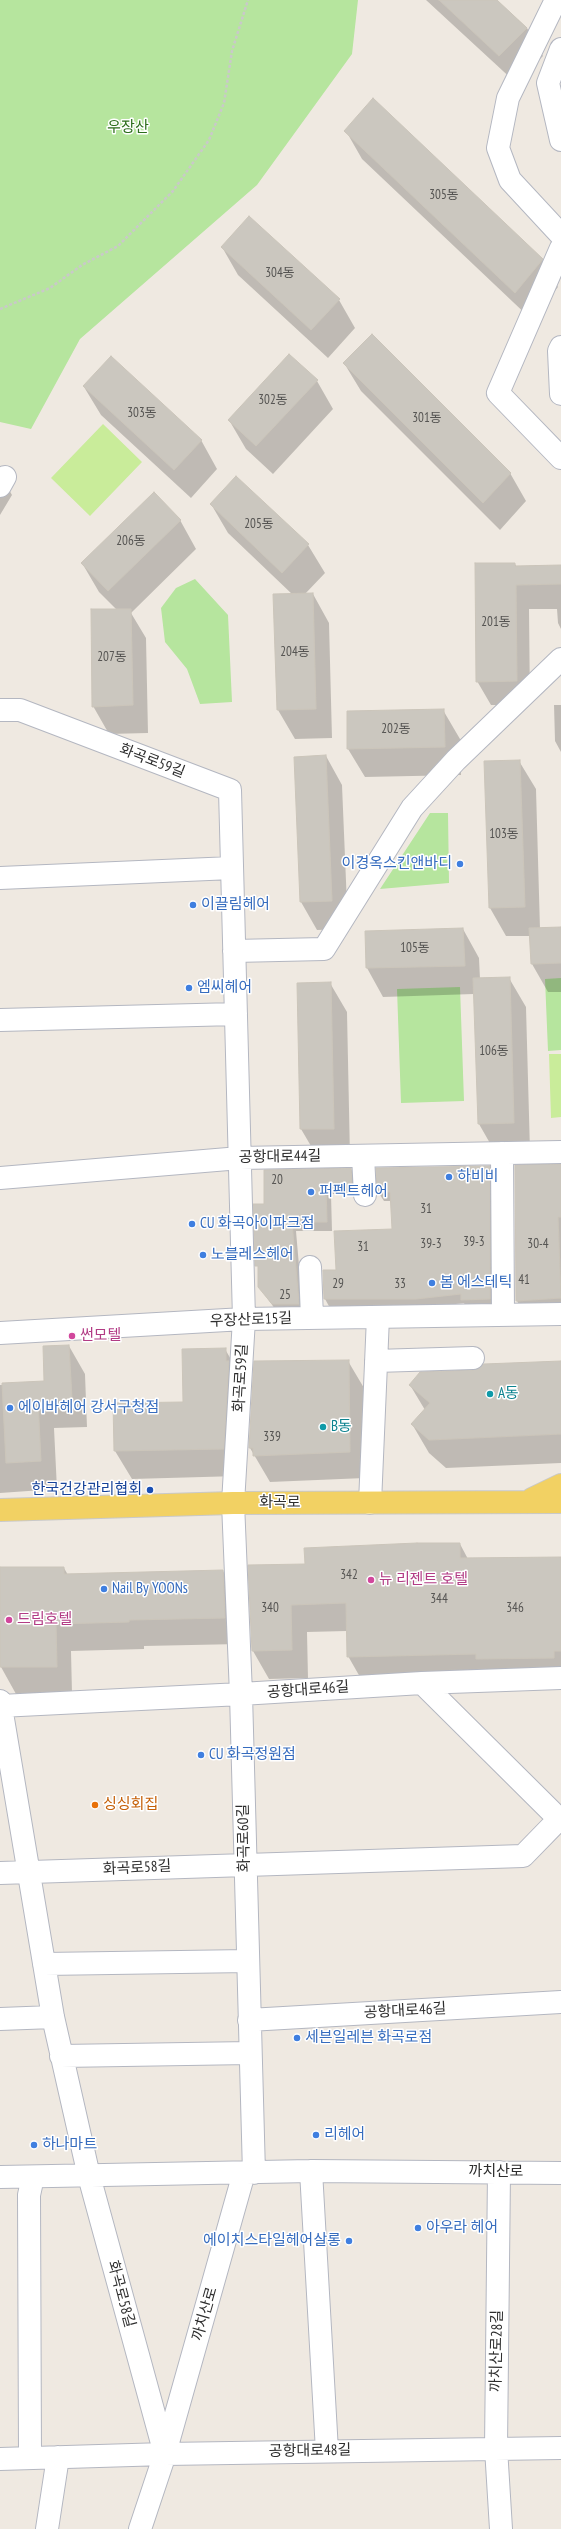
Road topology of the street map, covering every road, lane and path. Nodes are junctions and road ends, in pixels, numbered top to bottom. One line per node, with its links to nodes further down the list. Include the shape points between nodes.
1 (248, 0): 7 (path, via 232,51 224,103 209,140 172,191 118,246 82,265 50,288)
2 (556, 0): 5 (street, via 508,98 498,148 510,180)
3 (561, 49): 4 (street, via 548,84)
4 (561, 140)
5 (561, 235)
6 (561, 248): 10 (street, via 498,393)
7 (0, 308)
8 (561, 346): 9 (street)
9 (561, 394)
10 (561, 458)
11 (561, 659): 15 (street, via 456,760 412,808 324,949)
12 (0, 710): 13 (street, 화곡로59길, via 20,710 230,790)
13 (232, 868): 14 (street); 15 (street, 화곡로59길)
14 (0, 878)
15 (234, 951): 16 (street, 화곡로59길)
16 (236, 1014): 17 (street); 21 (street, 화곡로59길)
17 (0, 1020)
18 (561, 1152): 19 (street, 공항대로44길)
19 (502, 1153): 20 (street, 공항대로44길); 26 (street)
20 (363, 1156): 21 (street, 공항대로44길); 23 (street)
21 (240, 1158): 22 (street, 공항대로44길); 29 (street, 화곡로59길)
22 (0, 1178)
23 (365, 1195)
24 (310, 1266): 28 (street)
25 (561, 1314): 26 (street, 우장산로15길)
26 (503, 1315): 27 (street, 우장산로15길)
27 (378, 1316): 28 (street, 우장산로15길); 32 (street)
28 (312, 1318): 29 (street, 우장산로15길)
29 (244, 1319): 30 (street, 우장산로15길); 35 (street, 화곡로59길)
30 (0, 1333)
31 (473, 1358): 32 (street)
32 (376, 1361): 36 (street)
33 (561, 1485): 37 (main road)
34 (561, 1502): 37 (main road, 화곡로)
35 (233, 1503): 36 (main road, 화곡로); 38 (main road, 화곡로); 42 (street, 화곡로60길)
36 (370, 1503): 37 (main road, 화곡로)
37 (523, 1503): 39 (main road)
38 (0, 1510)
39 (561, 1518)
40 (561, 1678): 41 (street)
41 (422, 1683): 42 (street, 공항대로46길); 44 (street)
42 (241, 1694): 43 (street, 공항대로46길); 45 (street, 화곡로60길)
43 (0, 1704): 47 (street, 화곡로58길)
44 (560, 1820): 45 (street, via 523,1856)
45 (244, 1863): 47 (street, 화곡로58길); 48 (street, 화곡로60길)
46 (0, 1873): 47 (street, 화곡로58길)
47 (29, 1873): 49 (street, 화곡로58길)
48 (248, 1961): 49 (street); 53 (street, 화곡로60길)
49 (44, 1964): 51 (street, 화곡로58길)
50 (561, 2002): 53 (street, 공항대로46길)
51 (53, 2017): 52 (street); 55 (street, 화곡로58길)
52 (0, 2019)
53 (249, 2020): 54 (street, 화곡로60길)
54 (250, 2053): 55 (street); 59 (street, 화곡로60길)
55 (61, 2056): 60 (street, 화곡로58길)
56 (311, 2172): 57 (street, 까치산로); 59 (street, 까치산로); 65 (street)
57 (499, 2172): 58 (street, 까치산로); 63 (street, 까치산로28길)
58 (561, 2172)
59 (249, 2173): 60 (street, 까치산로); 66 (street, 까치산로)
60 (89, 2176): 62 (street, 까치산로); 66 (street, 화곡로58길)
61 (0, 2177): 62 (street, 까치산로)
62 (33, 2177): 68 (street, via 30,2194)
63 (496, 2448): 64 (street, 공항대로48길); 65 (street, 공항대로48길); 72 (street, 까치산로28길)
64 (561, 2448)
65 (327, 2451): 66 (street, 공항대로48길)
66 (165, 2454): 67 (street, 공항대로48길); 71 (street)
67 (58, 2457): 68 (street, 공항대로48길); 70 (street)
68 (30, 2458): 69 (street, 공항대로48길)
69 (0, 2459)
70 (47, 2529)
71 (140, 2529)
72 (501, 2529)

